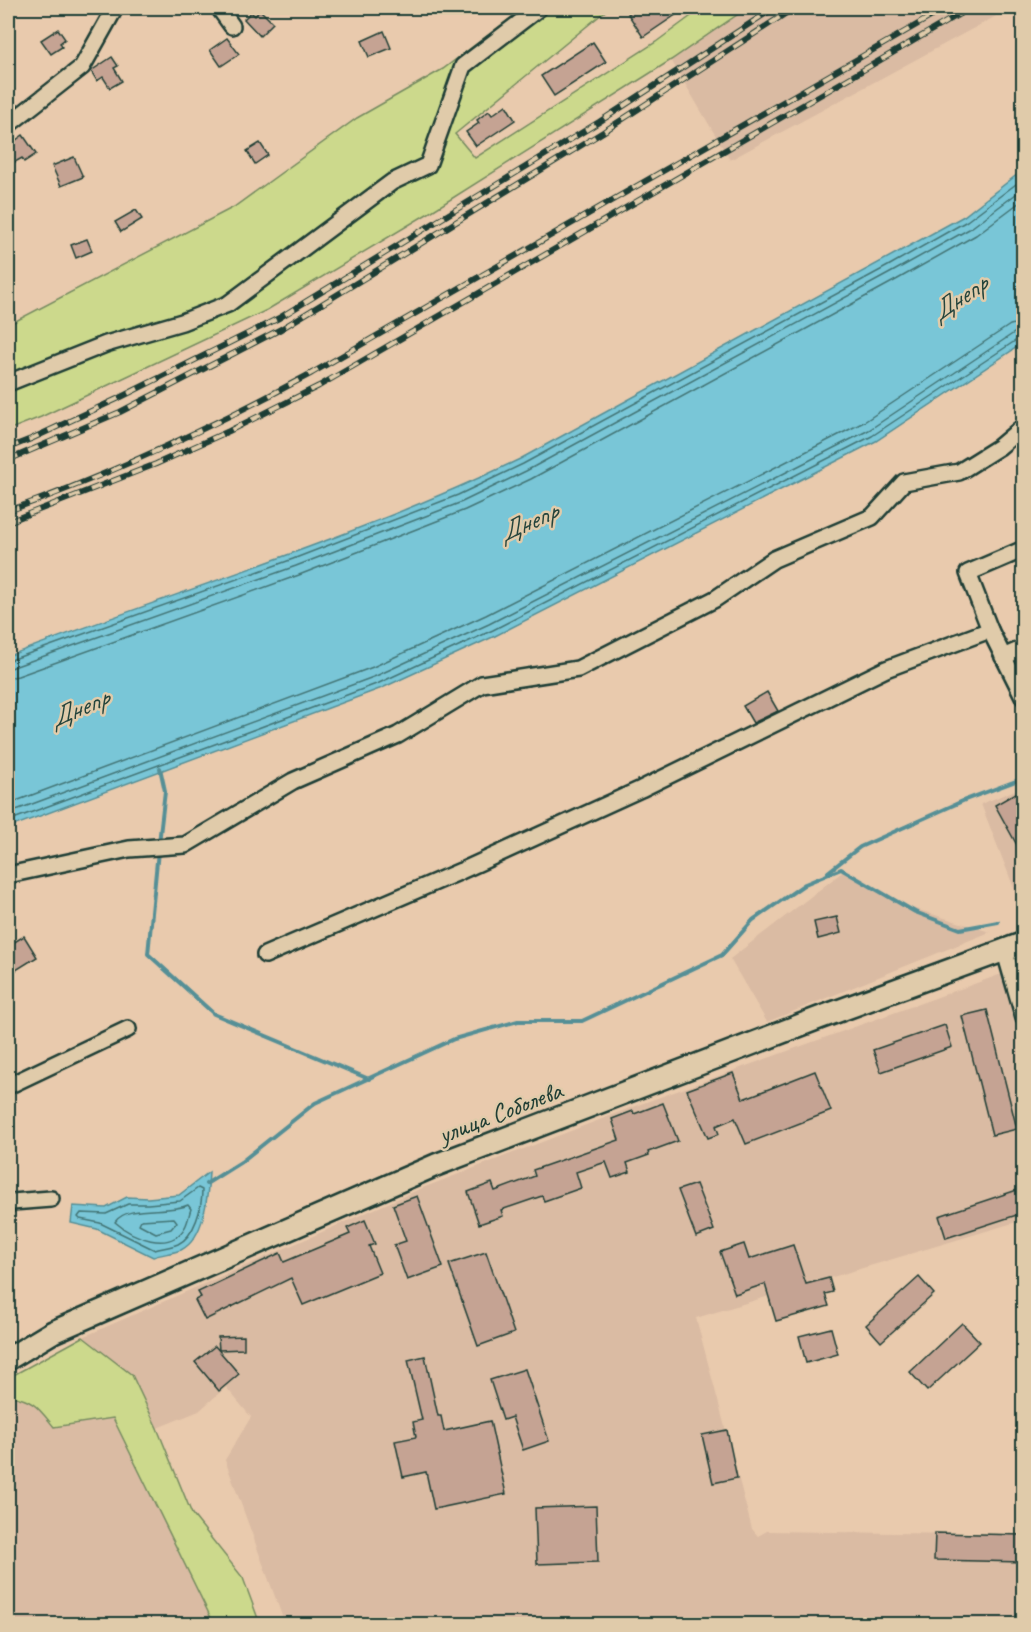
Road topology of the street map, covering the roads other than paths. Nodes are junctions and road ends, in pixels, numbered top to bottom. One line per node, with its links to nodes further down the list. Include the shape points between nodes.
1 (115, 8): 5 (street, via 82,67)
2 (219, 8): 4 (street)
3 (539, 8): 6 (street, via 463,66 428,165 392,182 228,304 106,344)
4 (232, 26)
5 (8, 124)
6 (8, 383)
7 (1023, 426): 13 (street, via 999,447 959,472 904,482 872,517 774,559 716,599 578,669 482,684 398,735 293,781 185,845 129,849)
8 (1023, 549): 9 (street, via 968,573)
9 (990, 630): 11 (street); 15 (street, via 886,669 641,789)
10 (1023, 648): 11 (street)
11 (1003, 657): 12 (street)
12 (1023, 698)
13 (8, 875)
14 (1014, 946): 16 (street); 21 (street, улица Соболева, via 436,1165 53,1332)
15 (265, 955)
16 (1023, 1018)
17 (128, 1029): 18 (street)
18 (8, 1086)
19 (51, 1199): 20 (street)
20 (8, 1205)
21 (8, 1359)

